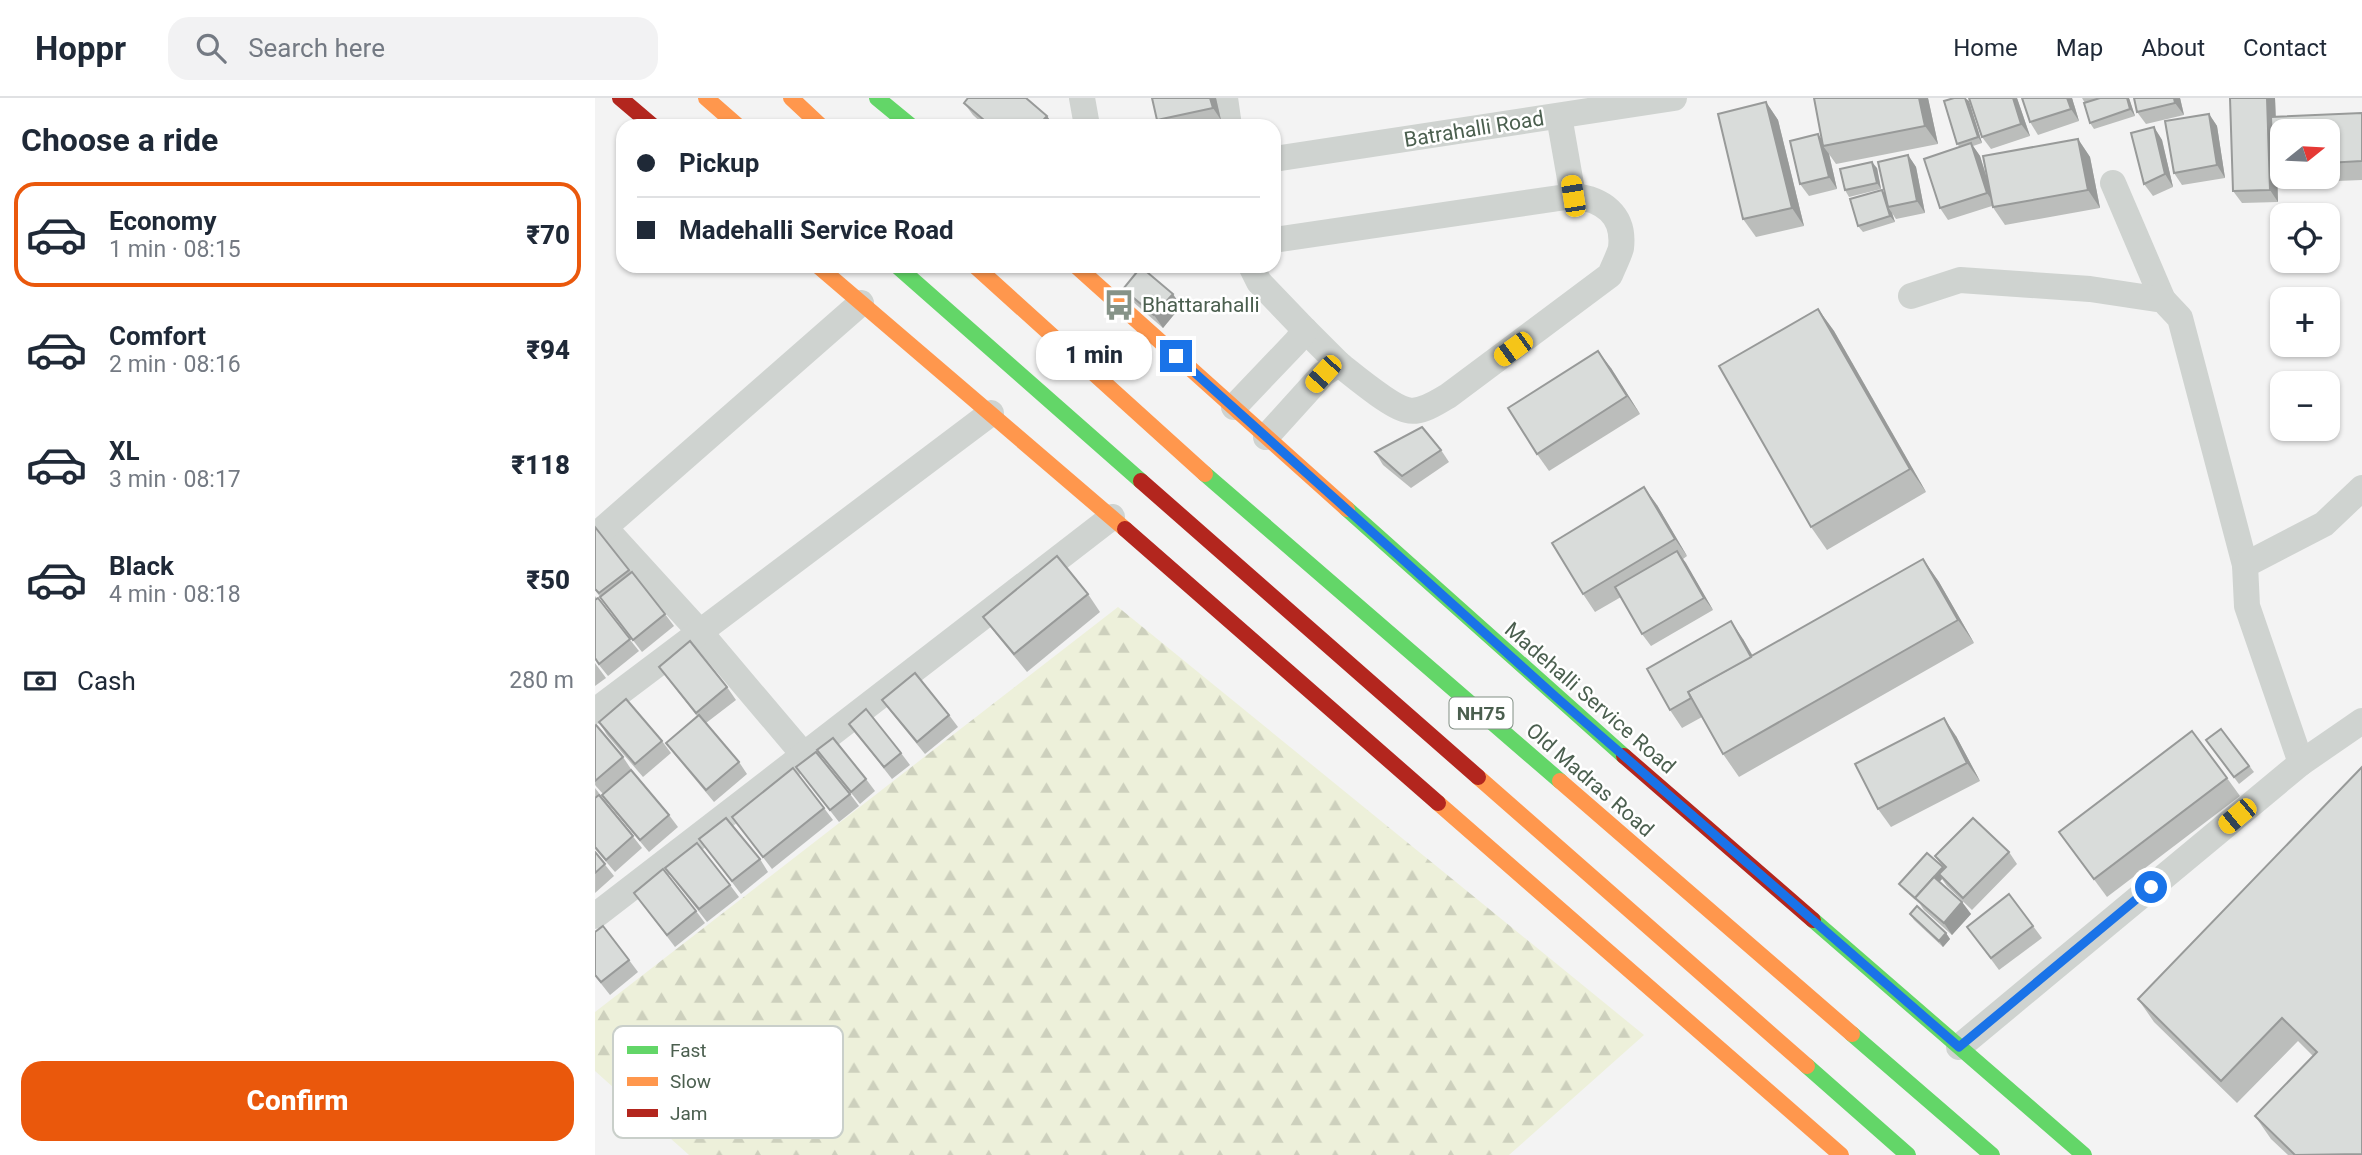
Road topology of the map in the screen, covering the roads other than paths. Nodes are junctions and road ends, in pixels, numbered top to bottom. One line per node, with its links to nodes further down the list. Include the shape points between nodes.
1 (620, 98): 9 (main road)
2 (706, 98): 10 (main road)
3 (791, 98): 11 (main road)
4 (877, 98): 12 (main road)
5 (1081, 98): 13 (street)
6 (1225, 98): 14 (street)
7 (1668, 99): 8 (street, Batrahalli Road)
8 (1559, 116): 15 (street, Batrahalli Road); 17 (street)
9 (645, 119)
10 (730, 119)
11 (814, 119)
12 (902, 119)
13 (1086, 119)
14 (1228, 119)
15 (1281, 158)
16 (2113, 183): 25 (street)
17 (1573, 196): 18 (street); 28 (street, via 1602,203 1618,223 1621,248 1610,275 1448,396 1408,411)
18 (1281, 239)
19 (826, 273): 26 (main road)
20 (905, 273): 44 (main road, NH75)
21 (983, 273): 45 (main road, Old Madras Road / NH75, via 1188,460)
22 (1084, 273): 29 (main road, Madehalli Service Road)
23 (1254, 273): 27 (street)
24 (1911, 296): 25 (street, via 1960,281 2090,289)
25 (2163, 300): 35 (street, via 2180,318)
26 (861, 303): 30 (main road); 34 (street)
27 (1304, 330): 28 (street); 29 (street)
28 (1339, 364): 31 (street, via 1323,374)
29 (1234, 408): 31 (main road, Madehalli Service Road)
30 (991, 413): 33 (main road); 36 (street)
31 (1266, 437): 42 (main road, Madehalli Service Road)
32 (2362, 488): 35 (street, via 2324,524)
33 (1112, 517): 39 (street); 43 (main road)
34 (600, 532): 36 (street)
35 (2245, 565): 40 (street, via 2247,606)
36 (699, 631): 37 (street); 39 (street)
37 (595, 711)
38 (2362, 720): 40 (street)
39 (804, 755): 41 (street)
40 (2301, 763): 42 (street)
41 (595, 916)
42 (1959, 1047): 46 (main road, Madehalli Service Road)
43 (1841, 1155)
44 (1908, 1155)
45 (1992, 1155)
46 (2084, 1155)

